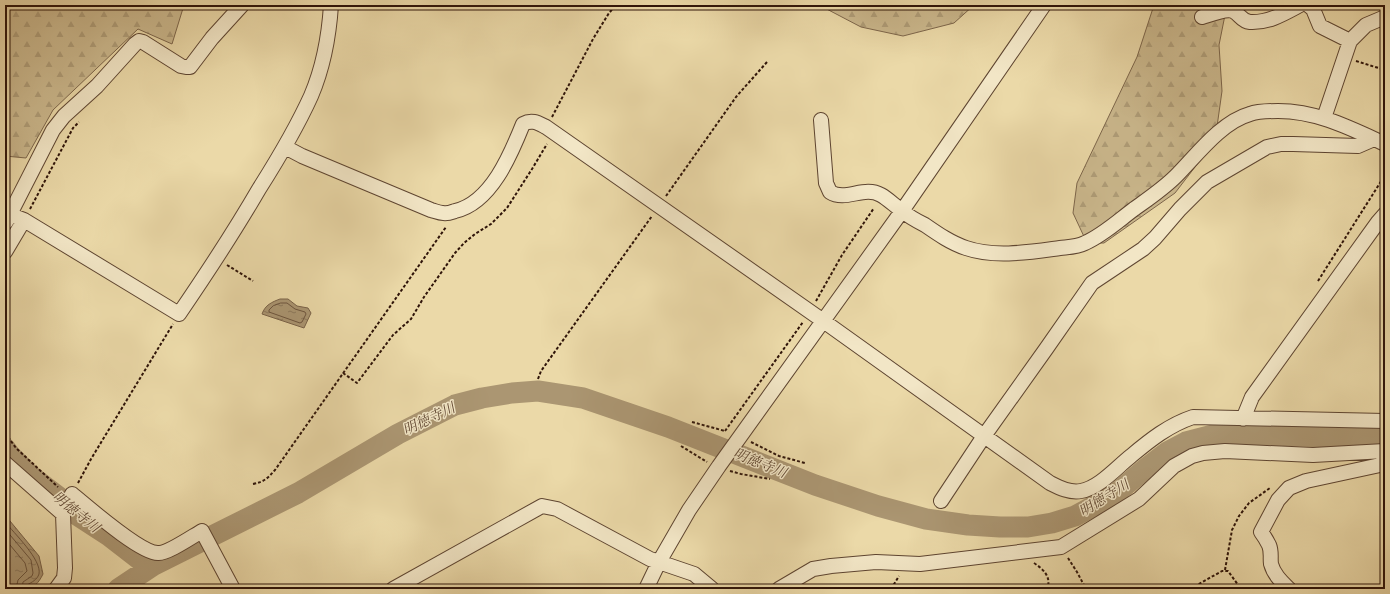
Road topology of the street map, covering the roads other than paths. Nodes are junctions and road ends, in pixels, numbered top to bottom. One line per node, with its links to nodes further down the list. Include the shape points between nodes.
1 (242, 5): 15 (street, via 190,67 181,66 143,42 135,44 53,130)
2 (331, 5): 12 (street, via 330,24 321,66 311,95)
3 (1044, 5): 13 (street)
4 (1300, 5): 6 (street, via 1266,21 1244,21 1233,11 1228,10)
5 (1308, 5): 8 (street, via 1313,9 1320,26)
6 (1202, 17)
7 (1385, 17): 8 (street, via 1366,25)
8 (1350, 41): 9 (street)
9 (1324, 118): 11 (street); 13 (street, via 1285,111 1268,111 1237,118 1223,128 1168,183 1100,236 1083,244 1039,251 980,252 956,244)
10 (821, 120): 13 (street, via 826,183 830,192 844,196 876,192)
11 (1379, 141): 20 (street, via 1358,146 1281,144 1267,147 1206,182 1143,249 1092,283)
12 (285, 147): 15 (street, via 217,259 179,314); 17 (street, via 444,214 460,210 477,201 509,156 523,124 528,121 536,122 550,129)
13 (902, 211): 17 (street)
14 (1385, 214): 18 (street, via 1252,397)
15 (11, 218): 16 (street)
16 (5, 252)
17 (822, 320): 20 (street); 26 (street, via 725,457)
18 (1243, 419): 19 (street); 20 (street, via 1193,417 1185,420 1154,437 1100,482 1082,491 1061,489 1050,483)
19 (1385, 421)
20 (984, 436): 24 (street)
21 (1385, 451): 32 (street, via 1313,455 1225,451 1203,453 1174,466 1139,499 1060,547 920,564 876,562 831,566 813,569)
22 (1385, 460): 33 (street, via 1380,465 1306,481 1289,488 1278,500 1261,532 1269,546 1274,571 1281,582)
23 (5, 463): 25 (street)
24 (941, 501)
25 (63, 513): 27 (street, via 72,494 119,532 144,549 158,554 170,550 202,531); 28 (street, via 66,568 64,578)
26 (659, 562): 29 (street, via 557,509 542,506); 30 (street); 31 (street, via 694,574)
27 (230, 584)
28 (56, 589)
29 (393, 589)
30 (646, 589)
31 (712, 589)
32 (779, 589)
33 (1290, 589)

